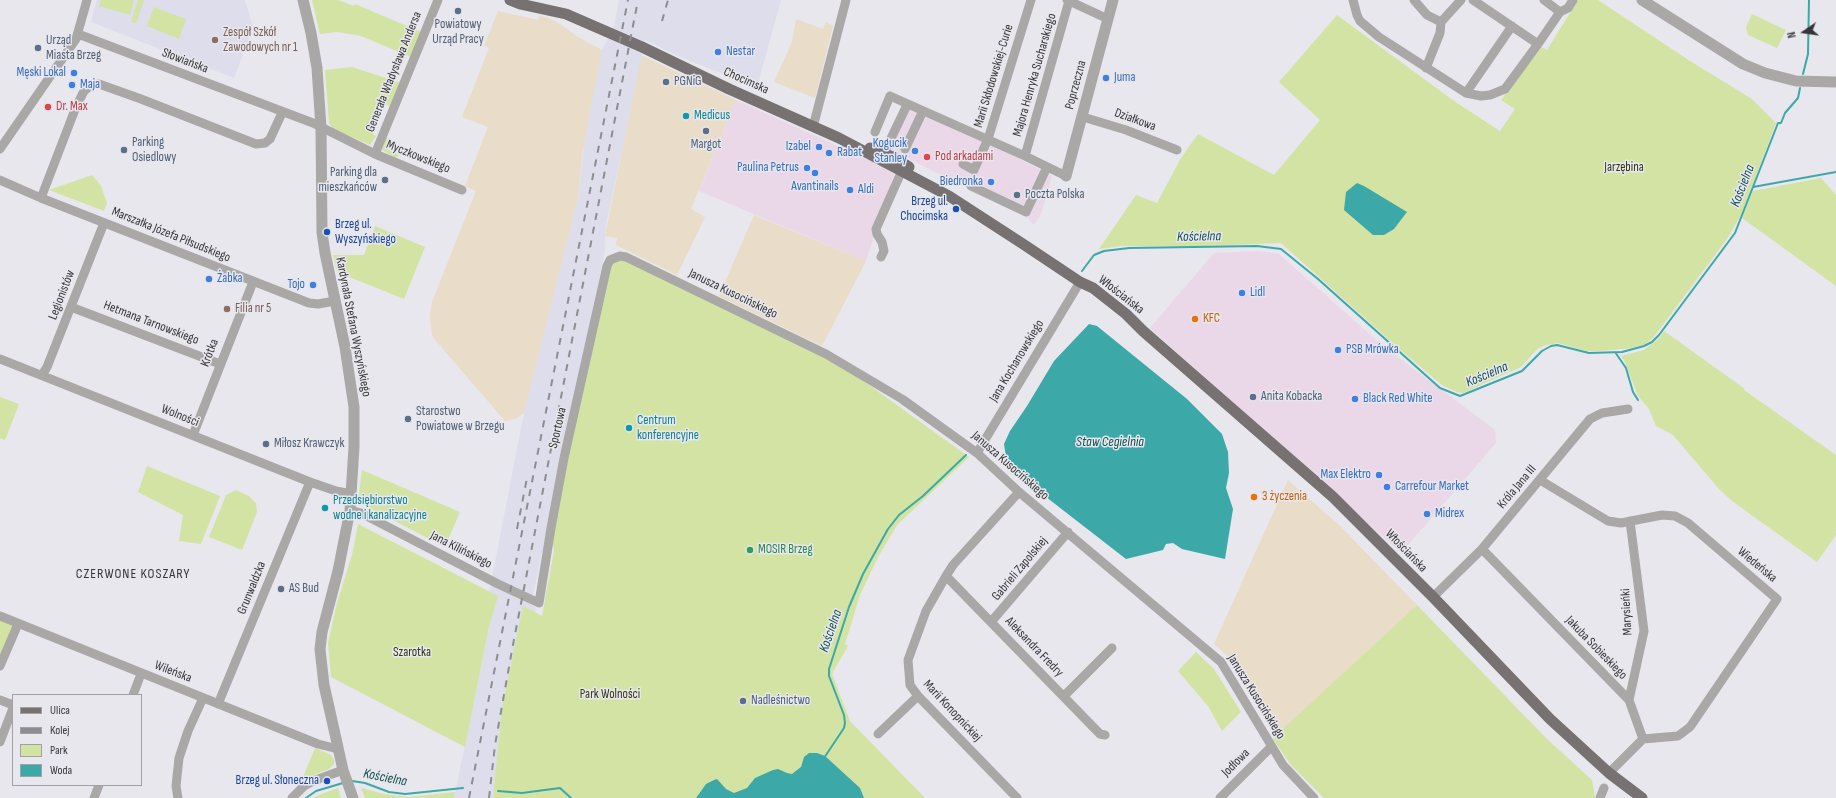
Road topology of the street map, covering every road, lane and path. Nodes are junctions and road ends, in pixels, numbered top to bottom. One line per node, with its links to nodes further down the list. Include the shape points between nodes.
1 (88, 0): 20 (street)
2 (303, 0): 32 (street, Kardynała Stefana Wyszyńskiego, via 314,49)
3 (438, 0): 40 (street, Generała Władysława Andersa)
4 (510, 0): 31 (main road, Chocimska, via 566,14)
5 (846, 0): 31 (street)
6 (1031, 0): 35 (street, Marii Skłodowskiej-Curie)
7 (1068, 0): 17 (street); 41 (street, Majora Henryka Sucharskiego)
8 (1113, 0): 17 (street, Poprzeczna)
9 (1353, 0): 22 (street, via 1360,21 1379,37)
10 (1414, 0): 18 (street, via 1427,15)
11 (1461, 0): 18 (street)
12 (1473, 0): 19 (street)
13 (1544, 0): 16 (street)
14 (1573, 0): 16 (street, via 1568,8)
15 (1642, 0): 24 (street, via 1743,64 1776,76)
16 (1560, 12): 21 (street)
17 (1108, 19): 30 (street, Poprzeczna)
18 (1440, 22): 22 (street, via 1440,33)
19 (1512, 26): 21 (street); 26 (street)
20 (78, 34): 29 (street, Słowiańska); 36 (street)
21 (1538, 44): 26 (street, via 1505,89 1490,95)
22 (1426, 68): 26 (street)
23 (1836, 76): 24 (street)
24 (1813, 82): 25 (street)
25 (1836, 82)
26 (1466, 93)
27 (907, 105): 28 (street, Marii Skłodowskiej-Curie); 33 (street, Marii Skłodowskiej-Curie, via 903,100 890,96); 39 (street)
28 (923, 111): 35 (street, Marii Skłodowskiej-Curie); 37 (street)
29 (282, 112): 32 (street, Słowiańska); 49 (street, via 270,139 265,143 256,144 141,99 99,84 91,85 76,107)
30 (1082, 116): 38 (street, Działkowa); 45 (street, Poprzeczna)
31 (813, 127): 34 (main road, Chocimska)
32 (321, 128): 40 (street, Myczkowskiego); 56 (street, Kardynała Stefana Wyszyńskiego, via 322,232)
33 (874, 132)
34 (838, 138): 39 (main road, Chocimska); 44 (main road, Chocimska)
35 (988, 139): 41 (street, Majora Henryka Sucharskiego); 42 (street, via 974,170)
36 (0, 149)
37 (905, 149)
38 (1177, 150)
39 (884, 153): 44 (main road, Chocimska)
40 (375, 154): 48 (street, Myczkowskiego)
41 (1025, 156): 43 (street, Majora Henryka Sucharskiego)
42 (963, 164)
43 (1047, 167): 45 (street, Majora Henryka Sucharskiego); 47 (street, via 1026,212)
44 (903, 168): 51 (main road, Chocimska, via 965,198); 52 (street, via 876,229 884,251)
45 (1066, 176)
46 (0, 180): 49 (street, Marszałka Józefa Piłsudskiego)
47 (971, 186)
48 (462, 190)
49 (41, 198): 50 (street, Marszałka Józefa Piłsudskiego)
50 (104, 223): 54 (street, Marszałka Józefa Piłsudskiego); 57 (street, Legionistów)
51 (1023, 244): 55 (main road, Włościańska)
52 (881, 257)
53 (610, 260): 63 (street, Janusza Kusocińskiego, via 620,256 626,257 826,354 902,399); 74 (street, Sportowa, via 564,458)
54 (254, 282): 56 (street, Marszałka Józefa Piłsudskiego, via 309,303); 59 (street, Krótka)
55 (1080, 282): 63 (street, Jana Kochanowskiego); 73 (main road, Włościańska, via 1089,294 1143,331 1333,497)
56 (335, 301): 67 (street, Kardynała Stefana Wyszyńskiego, via 354,408)
57 (72, 306): 59 (street, Hetmana Tarnowskiego); 60 (street, Legionistów)
58 (0, 359): 60 (street, Wolności)
59 (220, 364): 62 (street, Krótka)
60 (42, 375): 62 (street, Wolności)
61 (1628, 409): 64 (street, Króla Jana III, via 1602,413 1590,419)
62 (193, 435): 65 (street, Wolności)
63 (977, 453): 66 (street, Janusza Kusocińskiego)
64 (1540, 480): 69 (street, Wiedeńska, via 1608,521); 71 (street, Króla Jana III)
65 (310, 482): 67 (street, Wolności); 87 (street, Grunwaldzka)
66 (1019, 492): 70 (street, Janusza Kusocińskiego); 72 (street, Marii Konopnickiej)
67 (352, 494): 68 (street, Kardynała Stefana Wyszyńskiego)
68 (350, 510): 74 (street, Jana Kilińskiego, via 361,513); 95 (street, Kardynała Stefana Wyszyńskiego, via 320,649 324,685)
69 (1630, 521): 86 (street, Marysieńki, via 1644,631); 92 (street, Wiedeńska, via 1662,515 1675,516 1688,523 1777,599 1690,727 1678,736)
70 (1068, 532): 76 (street, Gabrieli Zapolskiej); 94 (street, Janusza Kusocińskiego, via 1222,662)
71 (1482, 549): 73 (street, Króla Jana III); 86 (street, Jakuba Sobieskiego)
72 (946, 576): 76 (street, Aleksandra Fredry); 82 (street, Marii Konopnickiej, via 926,611 908,660 910,685)
73 (1433, 597): 96 (main road, Włościańska, via 1550,719)
74 (539, 603)
75 (0, 616): 77 (street, Wileńska)
76 (991, 622): 83 (street, Aleksandra Fredry)
77 (18, 624): 79 (street); 80 (street, Wileńska)
78 (1112, 648): 83 (street)
79 (0, 666)
80 (142, 674): 81 (street); 84 (street, Wileńska)
81 (134, 694)
82 (918, 696): 90 (street); 103 (street, Marii Konopnickiej)
83 (1064, 696): 91 (street, Aleksandra Fredry, via 1100,734)
84 (203, 698): 87 (street, Wileńska); 101 (street, via 179,758 176,786)
85 (0, 700): 88 (street)
86 (1629, 700): 92 (street, Jakuba Sobieskiego)
87 (218, 704): 95 (street, Wileńska, via 318,744)
88 (12, 706)
89 (12, 709): 93 (street)
90 (878, 734)
91 (1104, 735)
92 (1643, 739): 96 (street)
93 (0, 742)
94 (1271, 747): 104 (street, Jodłowa); 105 (street, Janusza Kusocińskiego, via 1283,765)
95 (338, 749): 97 (street, Kardynała Stefana Wyszyńskiego)
96 (1609, 774): 107 (main road, Włościańska)
97 (348, 783): 102 (street, via 313,781)
98 (99, 786): 100 (street)
99 (1604, 788): 106 (street)
100 (94, 798)
101 (178, 798)
102 (292, 798)
103 (1017, 798)
104 (1220, 798)
105 (1313, 798)
106 (1600, 798)
107 (1642, 798)

